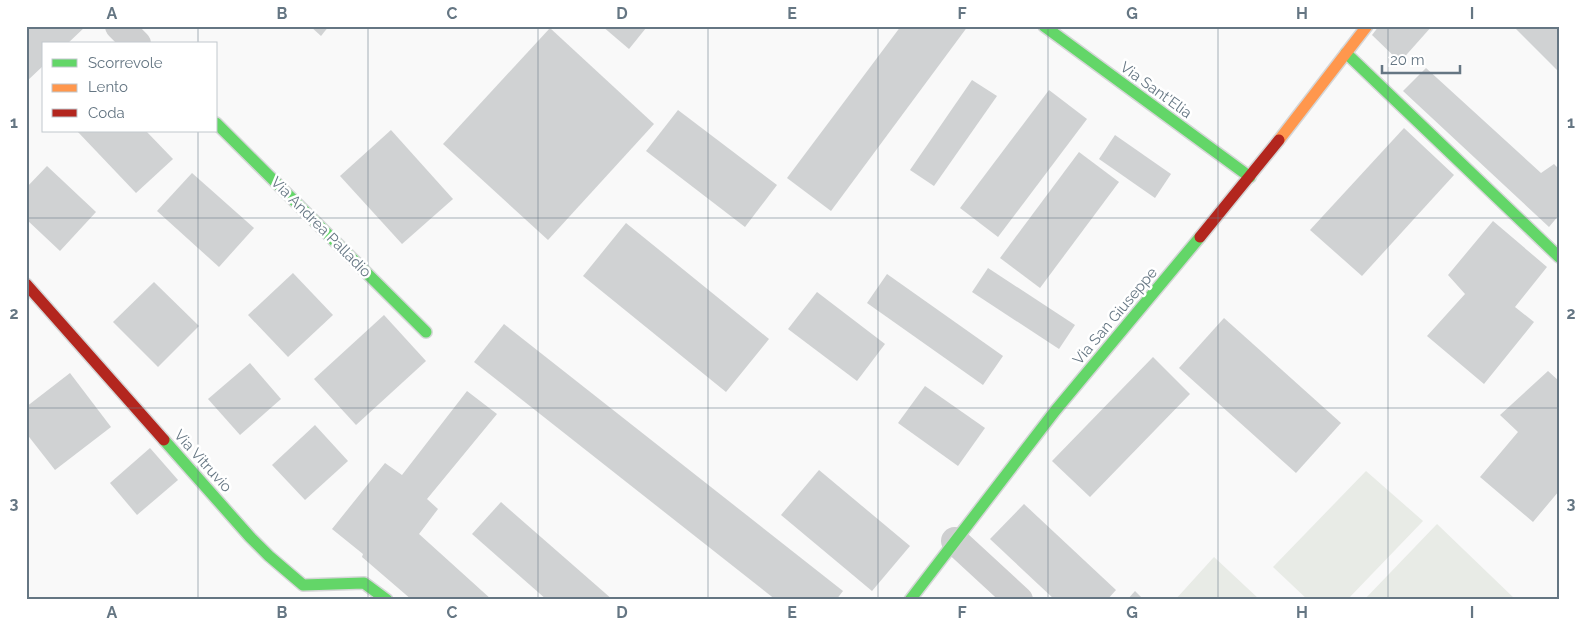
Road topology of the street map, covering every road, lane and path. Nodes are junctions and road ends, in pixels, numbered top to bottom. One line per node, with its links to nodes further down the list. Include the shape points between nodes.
1 (119, 26): 4 (street)
2 (1044, 26): 7 (street, Via Sant'Elia)
3 (1367, 26): 5 (street, Via San Giuseppe)
4 (135, 42)
5 (1346, 53): 7 (street, Via San Giuseppe); 8 (street)
6 (218, 125): 10 (street, Via Andrea Palladio)
7 (1250, 177): 11 (street, Via San Giuseppe, via 1055,411)
8 (1559, 257)
9 (26, 284): 12 (street, Via Vitruvio, via 269,556 303,585 364,583)
10 (426, 332)
11 (955, 541): 13 (street, Via San Giuseppe); 14 (street)
12 (387, 600)
13 (910, 600)
14 (1019, 600)

